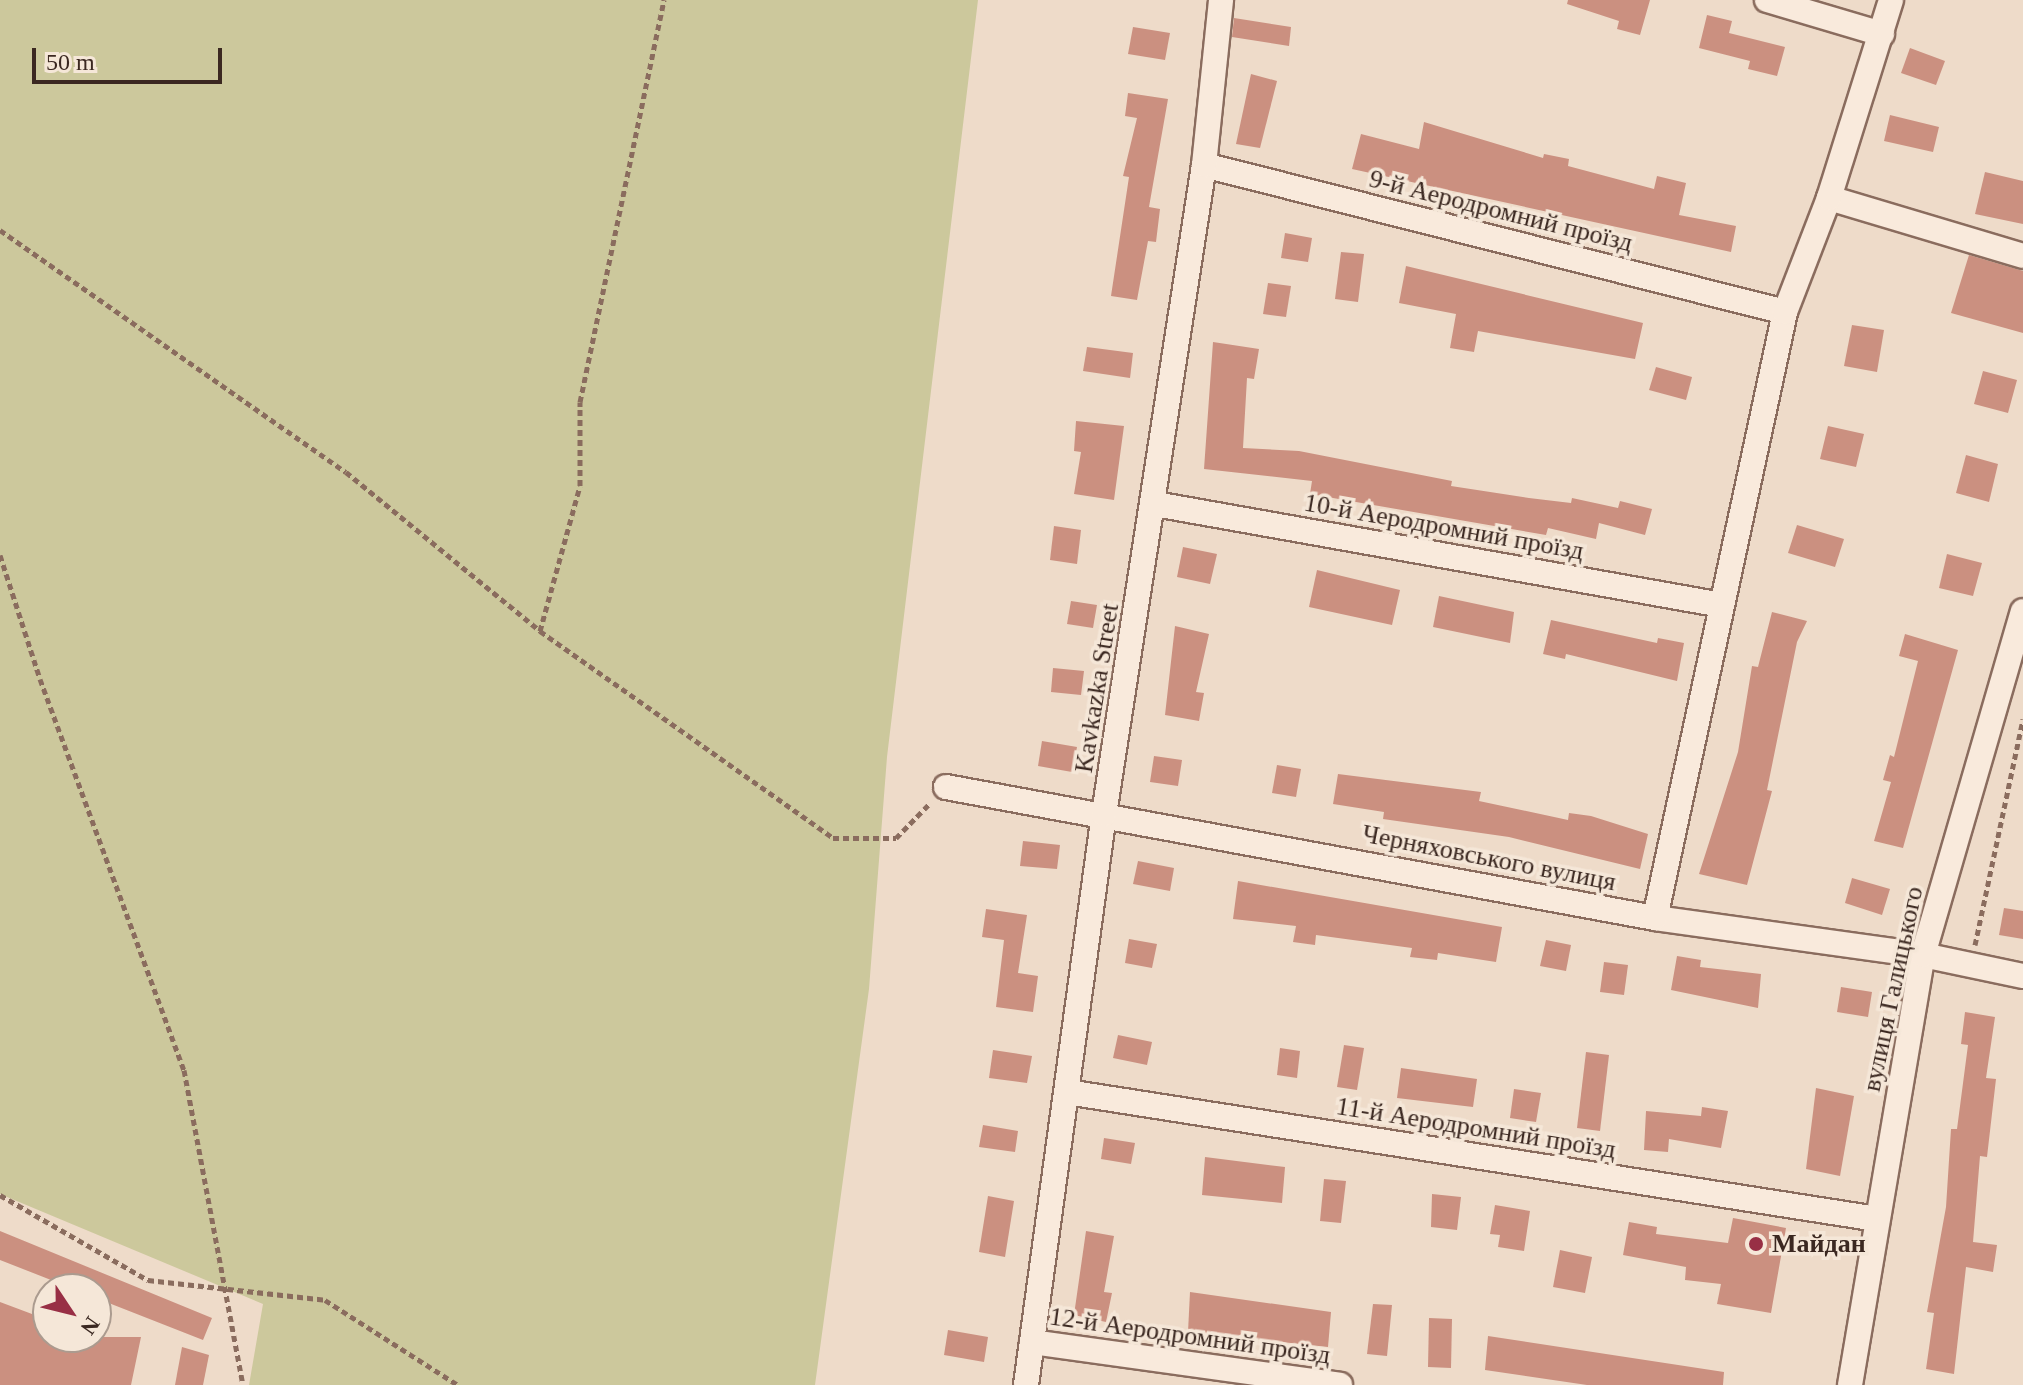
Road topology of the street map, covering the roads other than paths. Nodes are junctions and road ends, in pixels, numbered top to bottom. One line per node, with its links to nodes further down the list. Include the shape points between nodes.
1 (1221, 0): 5 (street, Kavkazka Street)
2 (1767, 0): 4 (street)
3 (1891, 0): 4 (street)
4 (1882, 34): 6 (street)
5 (1204, 165): 8 (street, 9-й Аеродромний проїзд); 9 (street, Kavkazka Street)
6 (1829, 198): 7 (street); 8 (street)
7 (2023, 256)
8 (1785, 312): 10 (street)
9 (1155, 504): 10 (street, 10-й Аеродромний проїзд); 13 (street, Kavkazka Street)
10 (1722, 605): 14 (street)
11 (2023, 611): 15 (street, вулиця Галицького)
12 (946, 787): 13 (street, Черняховського вулиця)
13 (1104, 814): 14 (street, Черняховського вулиця); 17 (street, Kavkazka Street)
14 (1655, 918): 15 (street, Черняховського вулиця)
15 (1923, 955): 16 (street, Черняховського вулиця); 18 (street, вулиця Галицького)
16 (2023, 976)
17 (1067, 1092): 18 (street, 11-й Аеродромний проїзд); 19 (street, Kavkazka Street)
18 (1877, 1219): 22 (street, вулиця Галицького)
19 (1032, 1342): 20 (street, Kavkazka Street); 21 (street, 12-й Аеродромний проїзд)
20 (1026, 1385)
21 (1340, 1385)
22 (1850, 1385)

